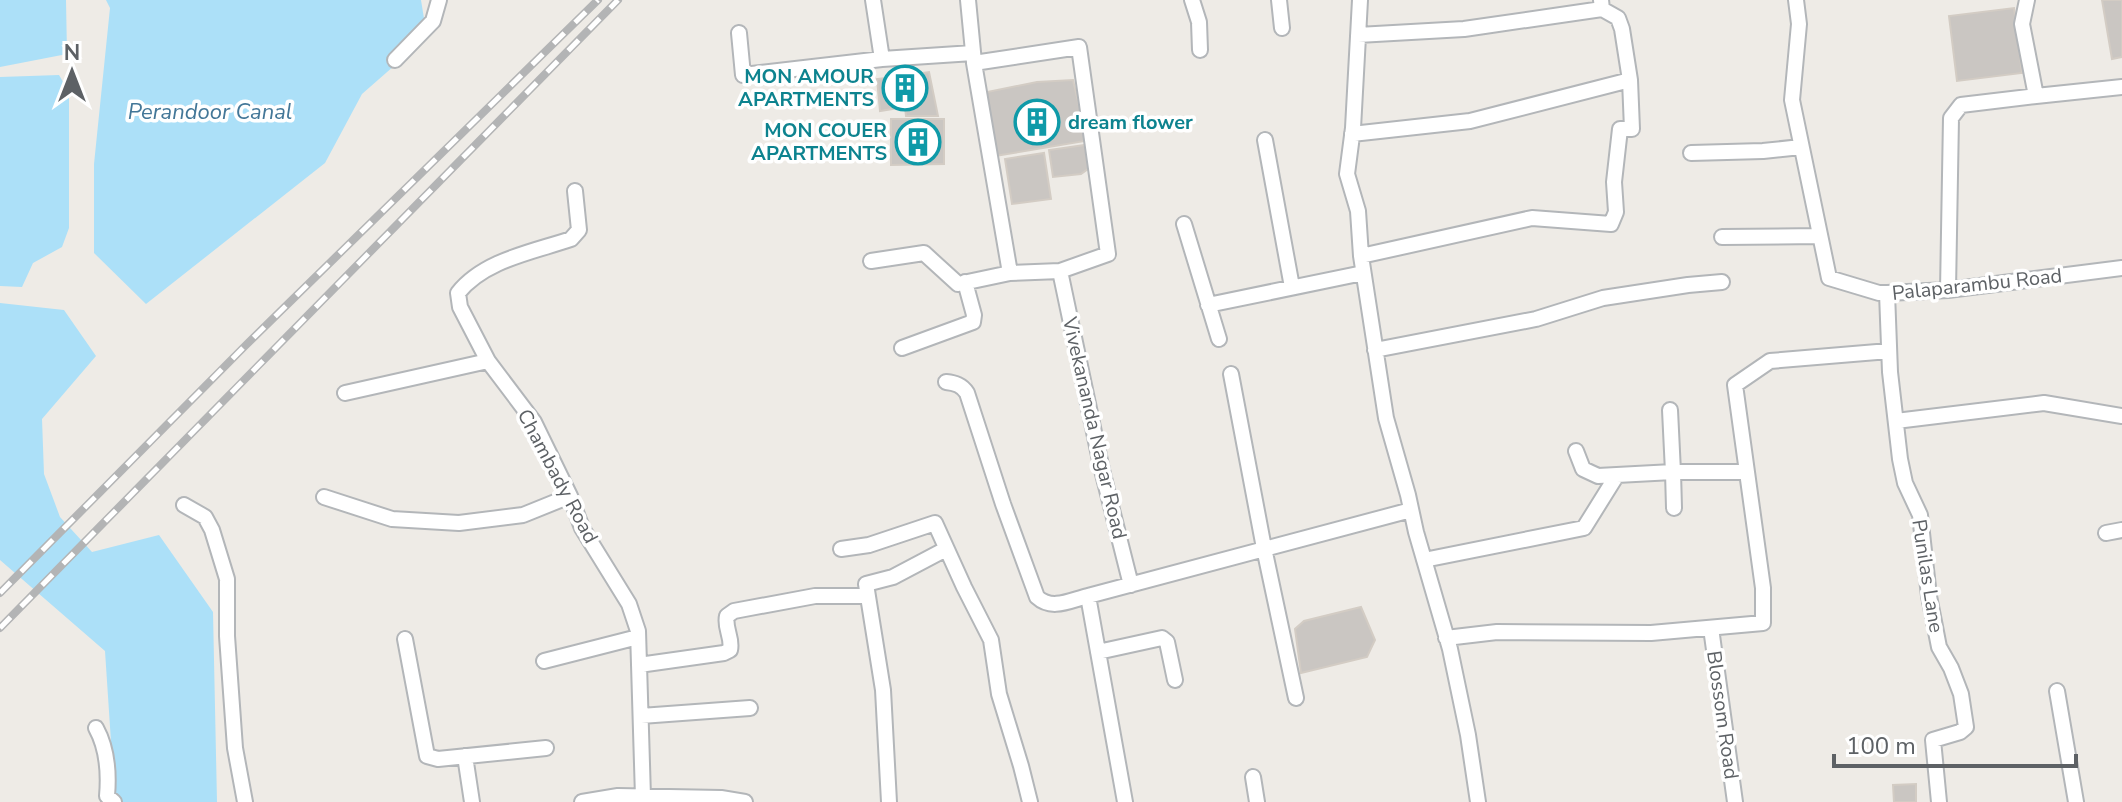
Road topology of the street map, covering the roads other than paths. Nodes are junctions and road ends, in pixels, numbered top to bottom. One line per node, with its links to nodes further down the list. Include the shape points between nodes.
1 (439, 0): 16 (street, via 433,21)
2 (873, 0): 15 (street)
3 (968, 0): 14 (street)
4 (1192, 0): 13 (street)
5 (1279, 0): 10 (street)
6 (1360, 0): 12 (street)
7 (1796, 0): 22 (street, Palaparambu Road, via 1792,100)
8 (2027, 0): 19 (street, via 2022,24)
9 (1602, 4): 12 (street, via 1464,29); 17 (street, via 1618,18)
10 (1282, 28)
11 (739, 33): 15 (street, via 743,75)
12 (1358, 35): 20 (street)
13 (1200, 50)
14 (974, 58): 15 (street); 31 (street, via 1079,47 1108,254); 32 (street)
15 (882, 59)
16 (395, 60)
17 (1630, 80): 20 (street, via 1470,121); 28 (street, via 1632,129 1620,129 1611,224 1532,218)
18 (2122, 87): 19 (street)
19 (2036, 96): 37 (street, via 1961,105 1951,118)
20 (1352, 134): 28 (street, via 1347,174 1358,211)
21 (1265, 140): 36 (street)
22 (1801, 147): 23 (street); 26 (street, Palaparambu Road)
23 (1691, 153)
24 (575, 191): 44 (street, Chambady Road, via 579,230 571,239 487,268 458,293)
25 (1184, 224): 39 (street)
26 (1820, 236): 27 (street); 38 (street, Palaparambu Road, via 1829,278)
27 (1722, 237)
28 (1361, 256): 33 (street)
29 (871, 261): 34 (street, via 924,253 958,284)
30 (2122, 268): 37 (street, Palaparambu Road)
31 (1060, 271): 32 (street); 66 (street, Vivekananda Nagar Road)
32 (1010, 273): 34 (street)
33 (1363, 273): 36 (street); 42 (street)
34 (965, 282): 41 (street, via 973,322)
35 (1722, 282): 42 (street, via 1603,298 1536,319)
36 (1292, 287): 39 (street)
37 (1948, 290): 38 (street, Palaparambu Road)
38 (1887, 293): 43 (street, Punilas Lane)
39 (1208, 305): 40 (street)
40 (1219, 339)
41 (902, 348)
42 (1375, 350): 59 (street, via 1386,418)
43 (1889, 351): 50 (street, Punilas Lane); 53 (street, via 1770,361 1735,385)
44 (488, 361): 47 (street); 55 (street, Chambady Road, via 534,422)
45 (1231, 374): 62 (street)
46 (946, 382): 68 (street, via 967,393 1037,597 1052,605)
47 (345, 393)
48 (1670, 410): 52 (street)
49 (2122, 416): 50 (street, via 2044,403)
50 (1896, 421): 97 (street, Punilas Lane, via 1905,483 1920,515 1939,647 1961,694 1966,727 1933,740)
51 (1576, 451): 54 (street, via 1583,469 1598,476)
52 (1673, 472): 53 (street); 54 (street); 58 (street)
53 (1747, 472): 69 (street, via 1763,623)
54 (1617, 475): 65 (street, via 1584,528)
55 (570, 496): 56 (street, via 523,515 459,523 392,519); 70 (street, Chambady Road, via 582,528 629,604)
56 (324, 497)
57 (184, 505): 87 (street, via 205,517 227,579 235,748)
58 (1674, 508)
59 (1411, 510): 62 (street); 65 (street)
60 (2122, 530): 61 (street)
61 (2106, 533)
62 (1264, 548): 66 (street); 78 (street)
63 (841, 549): 64 (street, via 935,523)
64 (946, 549): 67 (street, via 893,577 866,584); 92 (street, via 991,640 999,694)
65 (1424, 560): 71 (street)
66 (1131, 585): 68 (street)
67 (867, 596): 75 (street, via 815,596 734,611 725,622 730,650); 91 (street, via 883,690)
68 (1088, 596): 73 (street)
69 (1711, 628): 71 (street, via 1497,632); 96 (street, Blossom Road)
70 (638, 637): 74 (street); 75 (street, Chambady Road)
71 (1446, 638): 95 (street)
72 (405, 639): 83 (street, via 427,756)
73 (1098, 652): 76 (street, via 1162,638); 93 (street)
74 (544, 661)
75 (639, 665): 80 (street, Chambady Road)
76 (1175, 680)
77 (2057, 691): 98 (street)
78 (1296, 698)
79 (750, 708): 80 (street)
80 (641, 716): 85 (street, Chambady Road)
81 (96, 728): 86 (street, via 108,772 107,796)
82 (546, 748): 83 (street)
83 (465, 756): 88 (street)
84 (1253, 777): 94 (street)
85 (643, 797): 89 (street); 90 (street)
86 (114, 802)
87 (245, 802)
88 (472, 802)
89 (582, 802)
90 (745, 802)
91 (889, 802)
92 (1030, 802)
93 (1125, 802)
94 (1257, 802)
95 (1478, 802)
96 (1735, 802)
97 (1939, 802)
98 (2076, 802)

